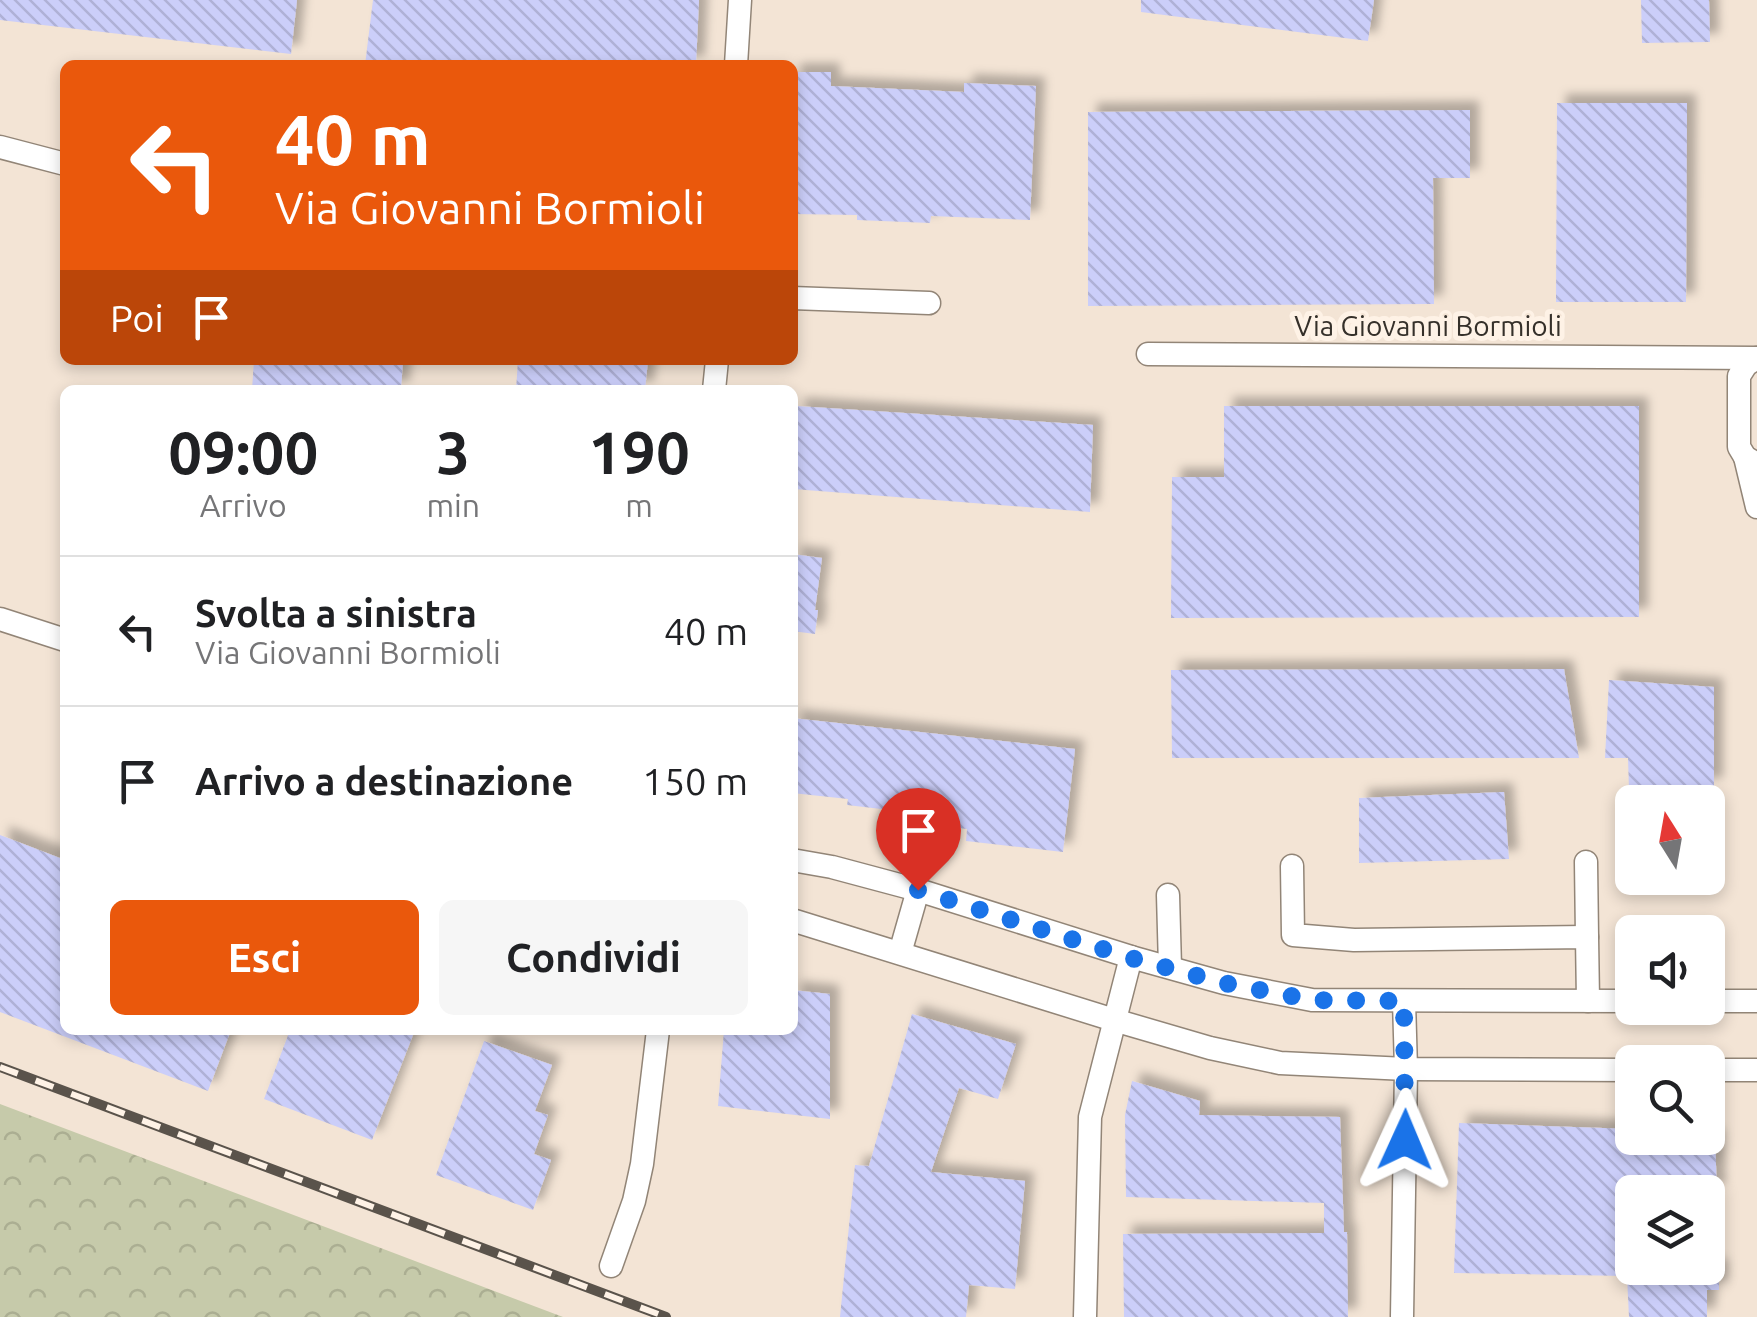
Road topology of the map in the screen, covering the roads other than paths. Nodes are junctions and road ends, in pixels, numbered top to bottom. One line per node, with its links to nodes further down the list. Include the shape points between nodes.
1 (740, 0): 2 (street)
2 (736, 60)
3 (0, 147): 4 (street)
4 (60, 163)
5 (798, 298): 6 (street)
6 (929, 304)
7 (1148, 354): 8 (street, Via Giovanni Bormioli)
8 (1708, 358): 9 (street, Via Giovanni Bormioli); 10 (street, Via Giovanni Bormioli)
9 (1757, 358): 10 (street, Via Giovanni Bormioli)
10 (1739, 376): 11 (street, via 1739,446)
11 (1751, 461): 12 (street)
12 (1757, 507)
13 (0, 619): 14 (street)
14 (60, 638)
15 (798, 851): 19 (street)
16 (798, 861): 19 (street)
17 (1586, 862): 23 (street)
18 (1292, 866): 23 (street, via 1293,935)
19 (832, 867): 20 (street)
20 (918, 890): 24 (street); 25 (street)
21 (1168, 896): 26 (street)
22 (798, 922): 24 (street)
23 (1587, 937): 28 (street)
24 (900, 953): 32 (street)
25 (1131, 958): 26 (street); 32 (street)
26 (1170, 968): 27 (street, via 1312,1000)
27 (1404, 1001): 28 (street); 34 (street)
28 (1588, 1001): 29 (street)
29 (1615, 1001)
30 (1725, 1001): 31 (street)
31 (1757, 1001)
32 (1114, 1020): 34 (street, via 1280,1063); 39 (street, via 1090,1117)
33 (657, 1035): 38 (street, via 642,1164)
34 (1406, 1069): 35 (street); 40 (street)
35 (1615, 1070)
36 (1725, 1070): 37 (street)
37 (1757, 1070)
38 (611, 1266)
39 (1085, 1317)
40 (1402, 1317)

